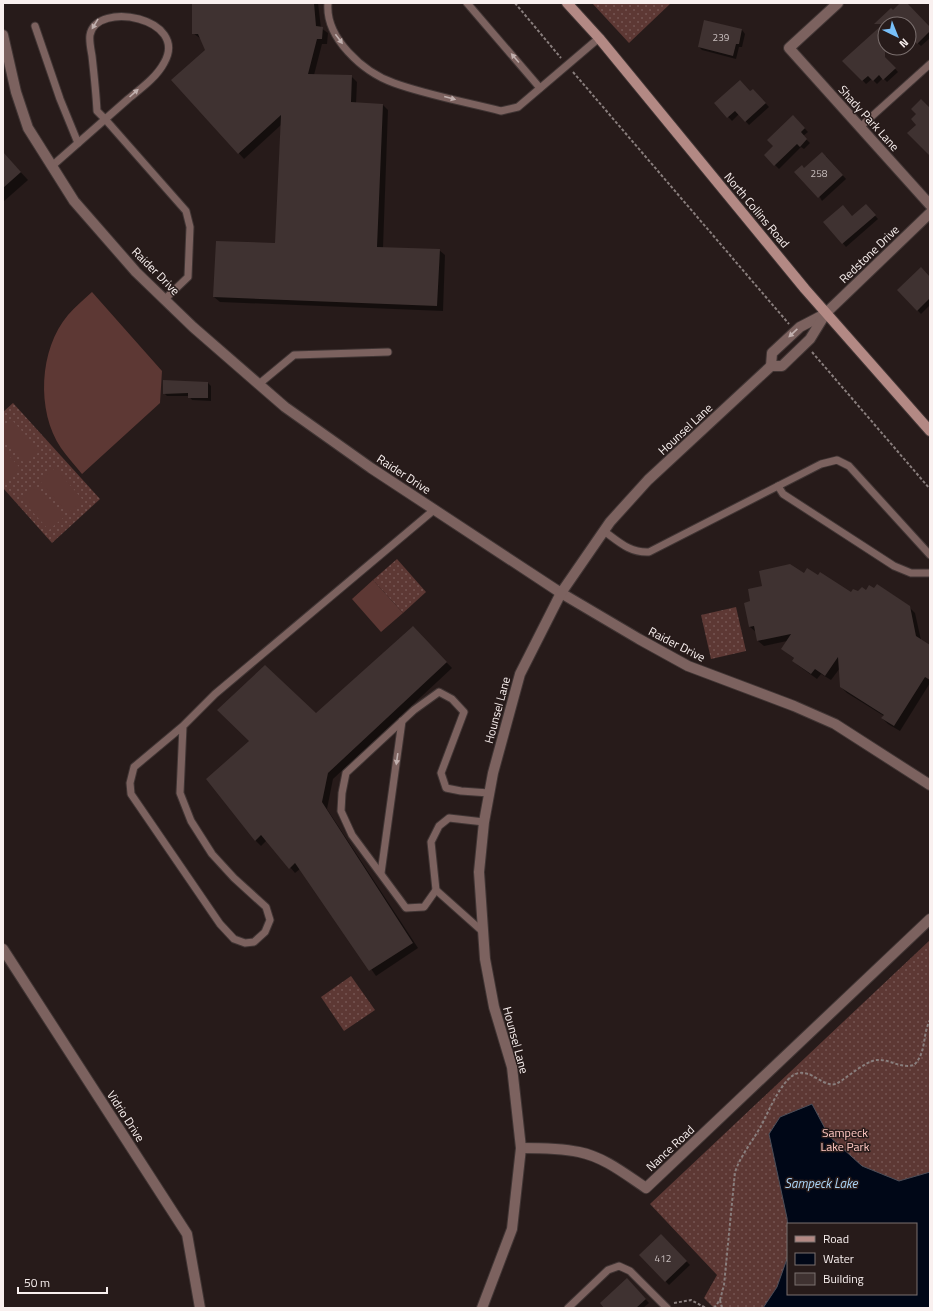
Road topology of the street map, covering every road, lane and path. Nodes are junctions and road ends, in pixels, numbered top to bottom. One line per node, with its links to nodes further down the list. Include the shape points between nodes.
1 (328, 3): 11 (lane, one-way to 11, via 327,12 335,34 350,55 371,72 393,83 501,111 518,107)
2 (467, 3): 11 (lane, one-way to 2)
3 (515, 3): 10 (path)
4 (567, 3): 8 (street, North Collins Road)
5 (838, 3): 13 (street, Shady Park Lane, via 789,48)
6 (35, 26): 14 (lane)
7 (3, 35): 15 (street, Raider Drive, via 16,92 28,128)
8 (598, 38): 10 (lane); 19 (street, North Collins Road)
9 (930, 64): 13 (lane)
10 (567, 65): 11 (lane); 20 (path)
11 (540, 88)
12 (105, 119): 12 (lane, one-way to 12, via 165,63 168,52 167,39 160,25 148,16 118,9 96,20 90,35 97,110); 14 (lane); 18 (lane, via 186,211 190,227 188,277)
13 (860, 127): 16 (street, Shady Park Lane)
14 (78, 143): 15 (lane)
15 (52, 166): 18 (street, Raider Drive, via 74,201 136,272)
16 (930, 205)
17 (930, 213): 19 (street, Redstone Drive)
18 (165, 299): 24 (street, Raider Drive)
19 (826, 313): 20 (street, Hounsel Lane); 21 (street, Hounsel Lane); 25 (street, North Collins Road)
20 (796, 331): 23 (street, Hounsel Lane, one-way to 23, via 772,353)
21 (805, 343): 23 (street, Hounsel Lane, via 782,366); 27 (path)
22 (388, 352): 24 (lane, via 294,355)
23 (771, 366): 29 (street, Hounsel Lane, via 648,480)
24 (259, 384): 28 (street, Raider Drive, via 285,407 371,468)
25 (930, 432)
26 (778, 486): 29 (lane, via 650,552 627,548); 30 (lane, via 821,464 837,460 843,462); 31 (lane, via 783,494 894,566 911,573)
27 (930, 489)
28 (435, 509): 32 (street, Raider Drive); 34 (lane, via 214,694)
29 (604, 530): 32 (street, Hounsel Lane)
30 (930, 555)
31 (930, 573)
32 (561, 593): 35 (street, Raider Drive, via 688,666 835,724); 36 (street, Hounsel Lane, via 520,674)
33 (402, 721): 36 (lane, via 439,692 452,699 464,712 441,773 446,788); 38 (lane, one-way to 38); 38 (lane, via 346,773 342,793 341,811 352,835)
34 (183, 726): 34 (lane, via 180,793 191,821 212,854 266,907 270,920 265,932 254,942 244,943 234,939 220,924 131,794 130,783 134,767)
35 (930, 785)
36 (489, 793): 37 (street, Hounsel Lane)
37 (484, 822): 39 (lane, via 449,818 439,826 431,842); 41 (street, Hounsel Lane, via 479,872)
38 (381, 874): 39 (lane, via 406,908 424,907)
39 (436, 890): 41 (lane)
40 (930, 919): 44 (street, Nance Road, via 646,1188 609,1163 580,1152 553,1148)
41 (482, 931): 44 (street, Hounsel Lane, via 494,1007 512,1067)
42 (3, 949): 47 (street, Vidrio Drive, via 187,1234)
43 (930, 1020): 45 (path, via 922,1053 914,1065 903,1066 877,1060 841,1082 831,1085 809,1073 801,1072 790,1077 768,1108 735,1172 724,1285)
44 (521, 1148): 48 (street, via 512,1229)
45 (720, 1300): 51 (path); 52 (path)
46 (667, 1307): 49 (lane, via 630,1271 619,1266 608,1270); 50 (path, via 691,1300)
47 (200, 1308)
48 (482, 1308)
49 (568, 1308)
50 (706, 1308)
51 (714, 1308)
52 (722, 1308)

